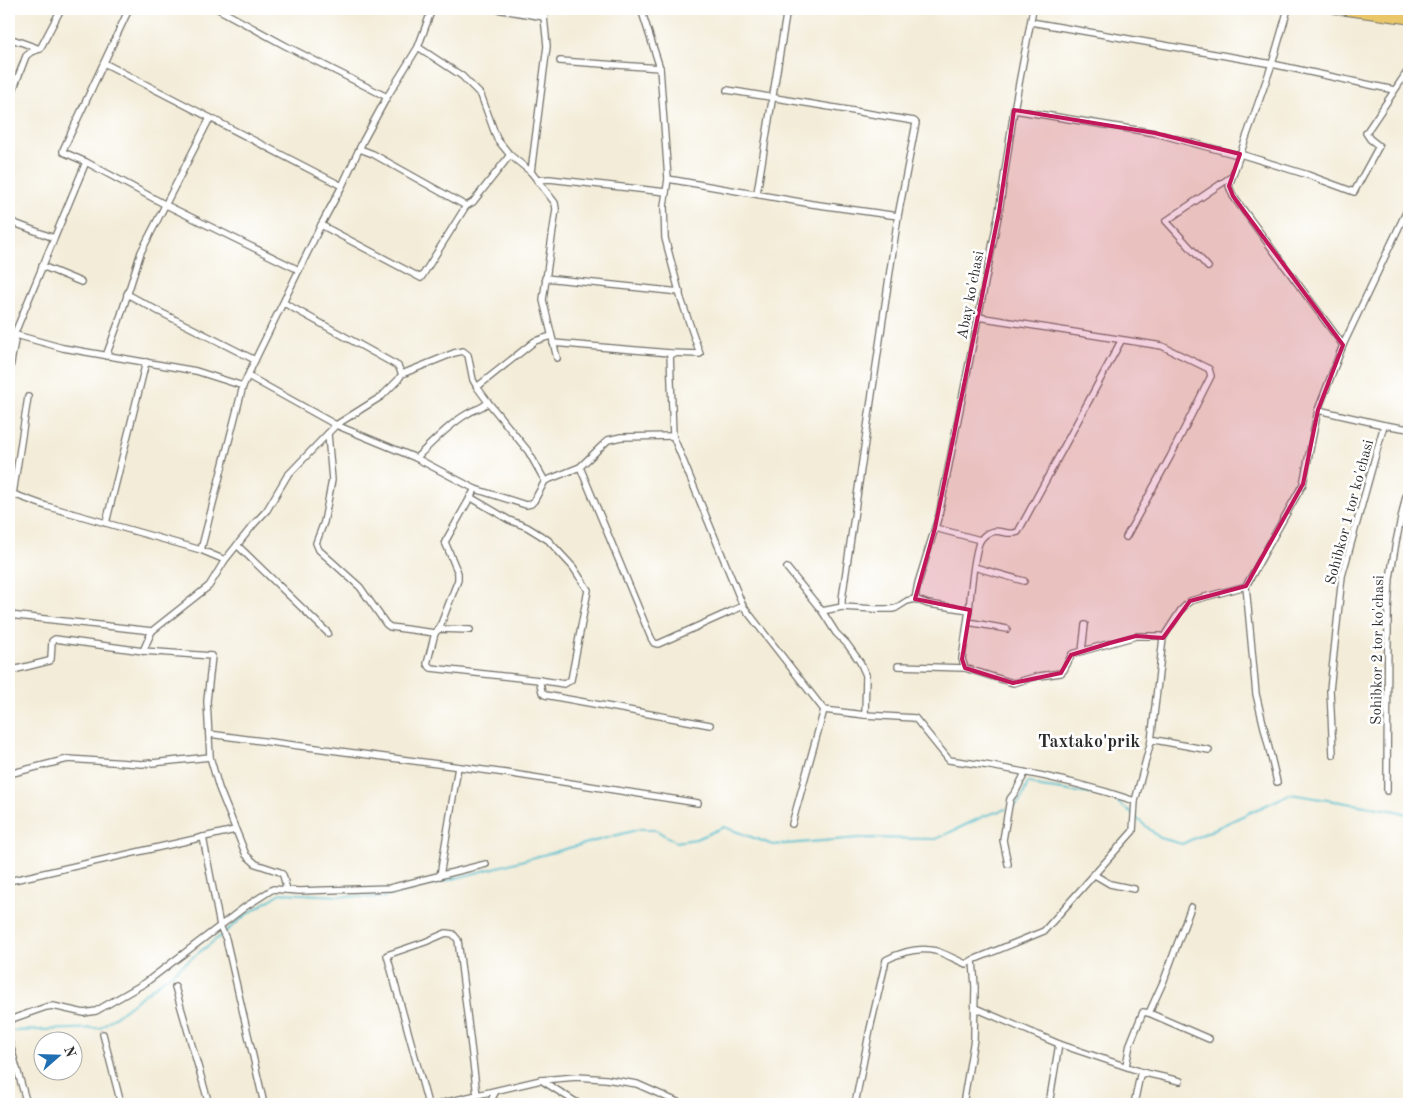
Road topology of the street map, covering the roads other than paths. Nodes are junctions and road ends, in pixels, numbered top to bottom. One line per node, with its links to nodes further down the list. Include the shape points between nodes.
1 (60, 9): 17 (street)
2 (129, 9): 19 (street)
3 (218, 9): 25 (street)
4 (432, 9): 16 (street)
5 (496, 9): 12 (street)
6 (546, 9): 12 (street)
7 (641, 9): 21 (street)
8 (787, 9): 26 (street)
9 (1033, 9): 14 (street, Abay ko'chasi)
10 (1288, 9): 20 (street)
11 (1336, 9): 13 (main road)
12 (544, 17): 34 (street, via 547,46)
13 (1409, 19)
14 (1030, 22): 20 (street); 28 (street, Abay ko'chasi)
15 (9, 38): 17 (street)
16 (418, 47): 25 (street); 32 (street, via 462,76 481,95 497,140)
17 (40, 48): 27 (street, via 26,56)
18 (560, 61): 21 (street)
19 (104, 63): 29 (street); 33 (street, via 63,150)
20 (1272, 64): 24 (street); 31 (street)
21 (660, 68): 36 (street)
22 (1409, 69): 24 (street)
23 (727, 90): 26 (street)
24 (1394, 90): 31 (street, via 1366,133 1379,146 1354,192)
25 (387, 97): 30 (street)
26 (772, 98): 40 (street); 44 (street, via 915,122 917,125)
27 (9, 101)
28 (1014, 110): 31 (street, via 1155,133); 56 (street, Abay ko'chasi, via 999,212)
29 (210, 118): 38 (street); 41 (street)
30 (360, 149): 38 (street); 42 (street)
31 (1240, 154): 35 (street)
32 (510, 155): 34 (street); 42 (street, via 473,202)
33 (86, 162): 41 (street); 47 (street)
34 (531, 172): 37 (street)
35 (1231, 177): 49 (street, via 1166,221); 60 (street, via 1229,186 1233,196)
36 (668, 179): 39 (street); 40 (street)
37 (538, 180): 39 (street); 51 (street, via 556,209)
38 (342, 186): 46 (street)
39 (666, 192): 53 (street, via 665,238)
40 (757, 193): 44 (street)
41 (166, 205): 50 (street); 54 (street, via 141,252)
42 (466, 206): 46 (street, via 421,278)
43 (1409, 206): 60 (street)
44 (898, 216): 99 (street)
45 (9, 221): 47 (street)
46 (321, 225): 50 (street)
47 (54, 238): 48 (street)
48 (42, 266): 52 (street); 57 (street)
49 (1208, 268)
50 (299, 270): 55 (street)
51 (545, 278): 53 (street); 58 (street, via 543,300)
52 (81, 282)
53 (680, 292): 61 (street, via 700,354)
54 (127, 294): 62 (street); 64 (street)
55 (284, 303): 64 (street); 67 (street, via 398,366)
56 (978, 317): 59 (street); 87 (street, Abay ko'chasi)
57 (13, 334): 62 (street); 66 (street)
58 (552, 339): 61 (street); 63 (street); 70 (street, via 535,341)
59 (1121, 341): 88 (street, via 1162,346 1209,369 1211,376); 89 (street, via 1018,532 993,531)
60 (1343, 345): 73 (street)
61 (670, 354): 78 (street)
62 (106, 356): 65 (street)
63 (557, 358)
64 (255, 360): 68 (street)
65 (146, 362): 69 (street, via 196,371); 86 (street)
66 (10, 368)
67 (402, 374): 70 (street, via 462,351 468,355); 74 (street, via 382,396)
68 (248, 376): 69 (street); 74 (street)
69 (243, 386): 91 (street)
70 (477, 387): 72 (street)
71 (28, 397): 84 (street)
72 (488, 402): 79 (street, via 444,431); 81 (street, via 528,451)
73 (1318, 410): 75 (street); 96 (street, via 1303,484)
74 (336, 425): 77 (street); 79 (street)
75 (1384, 425): 76 (street); 123 (street, Sohibkor 1 tor ko'chasi, via 1342,576 1330,690)
76 (1409, 429)
77 (328, 434): 90 (street, via 287,476 268,510); 107 (street, via 332,480 324,522 316,543 319,550 360,587 390,627)
78 (673, 436): 80 (street, via 608,440); 98 (street)
79 (416, 458): 83 (street)
80 (580, 467): 81 (street); 98 (street, via 654,643)
81 (545, 481): 83 (street, via 534,501 526,505)
82 (1409, 482): 129 (street, Sohibkor 2 tor ko'chasi, via 1390,578)
83 (475, 489): 85 (street)
84 (11, 494): 86 (street)
85 (470, 497): 107 (street, via 445,542 458,580); 116 (street, via 548,540 588,590 571,680 564,684)
86 (106, 523): 91 (street)
87 (935, 528): 89 (street); 97 (street, Abay ko'chasi)
88 (1126, 537)
89 (980, 540): 93 (street)
90 (237, 545): 92 (street); 109 (street)
91 (201, 550): 92 (street)
92 (225, 560): 108 (street, via 209,586)
93 (974, 567): 95 (street); 100 (street)
94 (787, 568): 101 (street)
95 (1024, 581)
96 (1246, 586): 110 (street, via 1190,600); 128 (street, via 1256,694)
97 (915, 599): 99 (street, via 896,608); 100 (street)
98 (744, 606): 117 (street)
99 (842, 607): 101 (street)
100 (969, 610): 103 (street)
101 (822, 611): 118 (street, via 860,662 866,676)
102 (9, 615): 108 (street)
103 (968, 622): 105 (street); 114 (street, via 962,659)
104 (1084, 625): 112 (street)
105 (1007, 629)
106 (470, 630): 107 (street)
107 (437, 631): 116 (street, via 428,664 431,668)
108 (151, 633): 111 (street)
109 (328, 633)
110 (1163, 638): 112 (street, via 1136,636); 121 (street)
111 (143, 651): 115 (street, via 55,639 52,640 49,661); 120 (street, via 212,656 207,701)
112 (1082, 651): 114 (street, via 1072,654 1060,673 1013,683)
113 (898, 666): 114 (street)
114 (965, 668)
115 (9, 671)
116 (539, 680): 119 (street, via 545,695)
117 (824, 710): 118 (street); 132 (street)
118 (865, 715): 126 (street, via 915,718 949,760)
119 (710, 725)
120 (209, 734): 124 (street); 125 (street)
121 (1151, 740): 122 (street); 131 (street)
122 (1209, 750)
123 (1333, 754)
124 (210, 757): 127 (street, via 142,764 68,759); 133 (street)
125 (458, 767): 130 (street); 138 (street)
126 (1025, 773): 131 (street, via 1098,789); 136 (street, via 1010,799 1003,840)
127 (9, 774)
128 (1277, 782)
129 (1387, 791)
130 (698, 803)
131 (1135, 804): 137 (street, via 1133,831)
132 (792, 824)
133 (235, 830): 134 (street); 141 (street, via 246,855 256,864 280,872)
134 (203, 837): 139 (street); 143 (street)
135 (486, 864): 138 (street)
136 (1008, 864)
137 (1093, 874): 140 (street, via 1110,884); 144 (street, via 1044,931)
138 (440, 876): 141 (street, via 390,888)
139 (9, 881)
140 (1134, 889)
141 (287, 890): 143 (street, via 273,890)
142 (1191, 907): 147 (street)
143 (220, 926): 148 (street, via 145,983 96,1011 84,1013 53,1006); 162 (street, via 226,939)
144 (973, 960): 146 (street); 168 (street, via 966,964 936,951 915,950 886,960)
145 (175, 987): 161 (street)
146 (974, 1008): 152 (street); 169 (street, via 974,1039)
147 (1149, 1012): 150 (street); 153 (street, via 1143,1012 1130,1044)
148 (9, 1020)
149 (103, 1034): 160 (street)
150 (1209, 1039)
151 (9, 1041): 159 (street)
152 (1059, 1044): 153 (street); 170 (street)
153 (1126, 1066): 154 (street)
154 (1145, 1073): 156 (street); 171 (street, via 1140,1075)
155 (541, 1080): 157 (street); 166 (street); 167 (street, via 577,1077 637,1084)
156 (1180, 1081)
157 (496, 1092): 158 (street); 165 (street)
158 (477, 1096): 163 (street, via 458,940 453,934 446,933 387,955); 164 (street)
159 (27, 1104)
160 (121, 1104)
161 (208, 1104)
162 (264, 1104)
163 (428, 1104)
164 (441, 1104)
165 (489, 1104)
166 (579, 1104)
167 (682, 1104)
168 (855, 1104)
169 (963, 1104)
170 (1049, 1104)
171 (1134, 1104)

